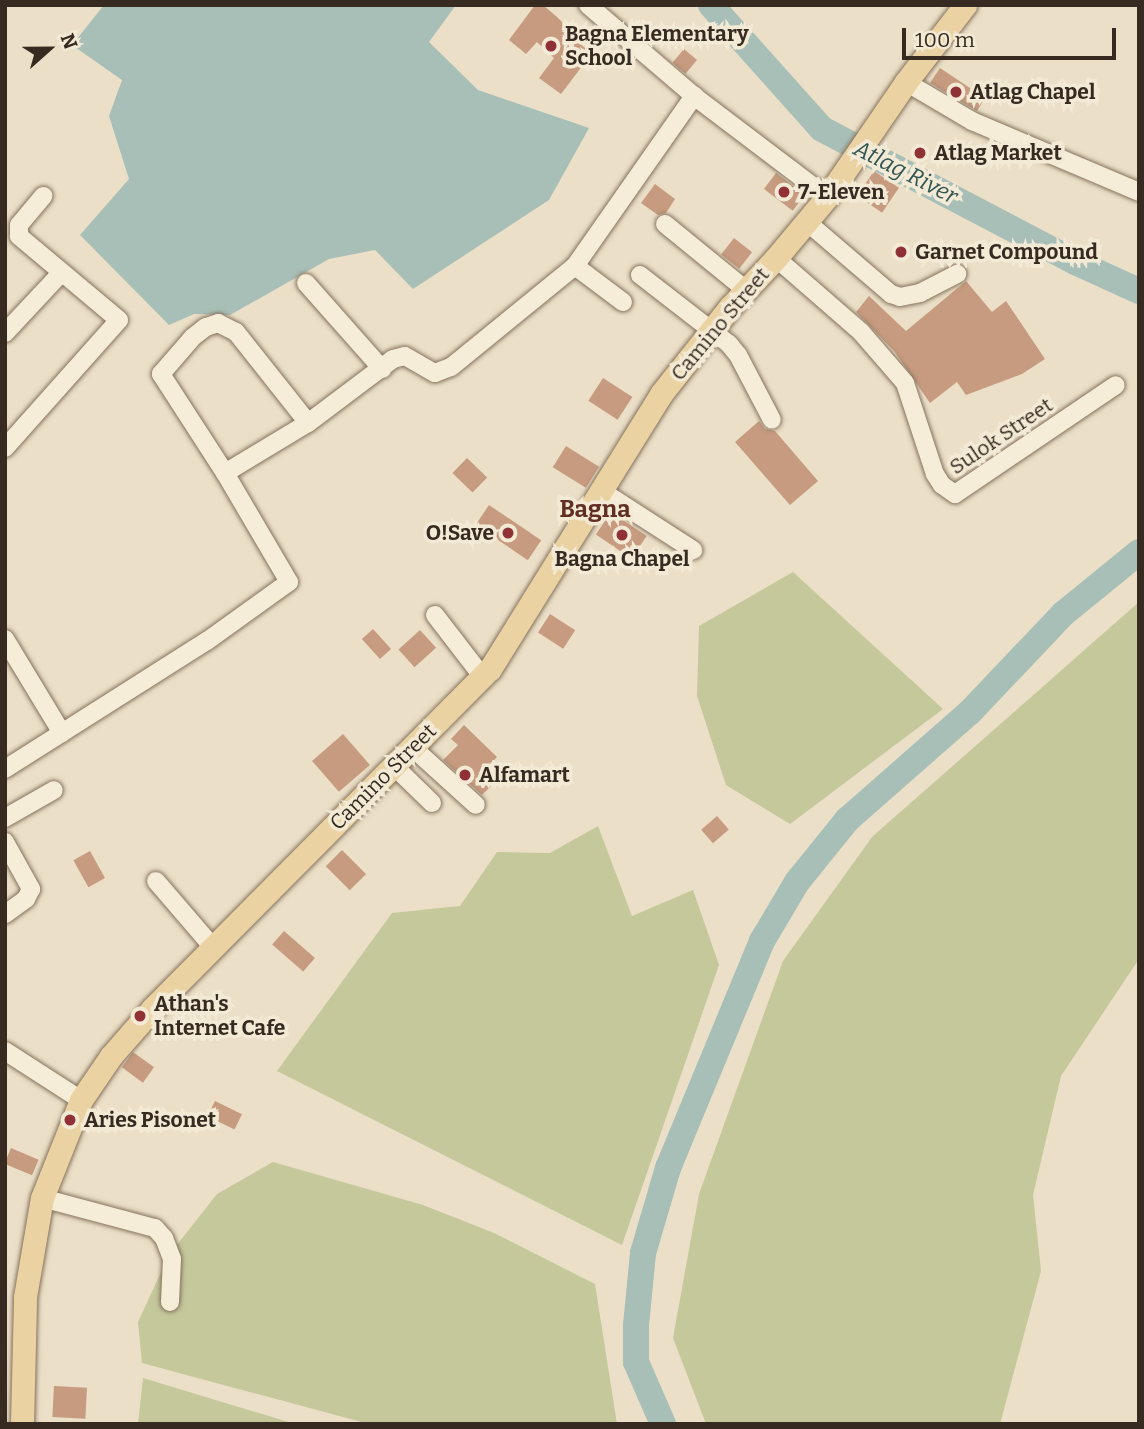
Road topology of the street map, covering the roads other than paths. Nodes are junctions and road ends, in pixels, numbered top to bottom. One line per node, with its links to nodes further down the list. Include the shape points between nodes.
1 (588, 5): 4 (street)
2 (965, 5): 3 (main road, Camino Street)
3 (906, 82): 5 (street, via 972,121); 7 (main road, Camino Street)
4 (694, 96): 7 (street); 11 (street)
5 (1139, 192)
6 (43, 196): 12 (street, via 17,231)
7 (827, 197): 8 (main road, Camino Street)
8 (807, 222): 10 (main road, Camino Street); 13 (street, via 891,294 909,298)
9 (665, 224): 16 (street)
10 (776, 258): 16 (main road, Camino Street); 21 (street, Sulok Street, via 861,332 905,383 935,474 955,494)
11 (575, 266): 17 (street); 20 (street, via 451,367 435,373 405,356)
12 (62, 272): 19 (street); 24 (street, via 119,320)
13 (957, 274)
14 (640, 275): 18 (street)
15 (306, 283): 20 (street)
16 (746, 290): 18 (main road, Camino Street)
17 (623, 302)
18 (710, 331): 22 (street, via 738,355); 26 (main road, Camino Street, via 661,394)
19 (5, 333)
20 (382, 369): 23 (street)
21 (1116, 385)
22 (772, 420)
23 (308, 423): 25 (street); 25 (street, via 236,332 218,323 206,327 161,374)
24 (5, 448)
25 (225, 473): 31 (street, via 289,582 207,641)
26 (600, 490): 27 (street); 30 (main road, Camino Street)
27 (692, 550)
28 (435, 615): 30 (street)
29 (5, 639): 31 (street)
30 (482, 676): 32 (main road, Camino Street)
31 (62, 733): 34 (street)
32 (412, 747): 33 (main road, Camino Street); 37 (street)
33 (394, 766): 36 (street); 42 (main road, Camino Street)
34 (5, 769)
35 (54, 790): 38 (street)
36 (432, 803)
37 (476, 805)
38 (5, 818)
39 (5, 842): 41 (street, via 31,889 26,899)
40 (156, 881): 42 (street)
41 (5, 914)
42 (212, 946): 44 (main road, Camino Street, via 111,1056)
43 (5, 1051): 44 (street)
44 (81, 1100): 45 (main road, Camino Street)
45 (42, 1198): 46 (street, via 155,1228 172,1259); 47 (main road, Camino Street, via 25,1297)
46 (170, 1302)
47 (22, 1424)

